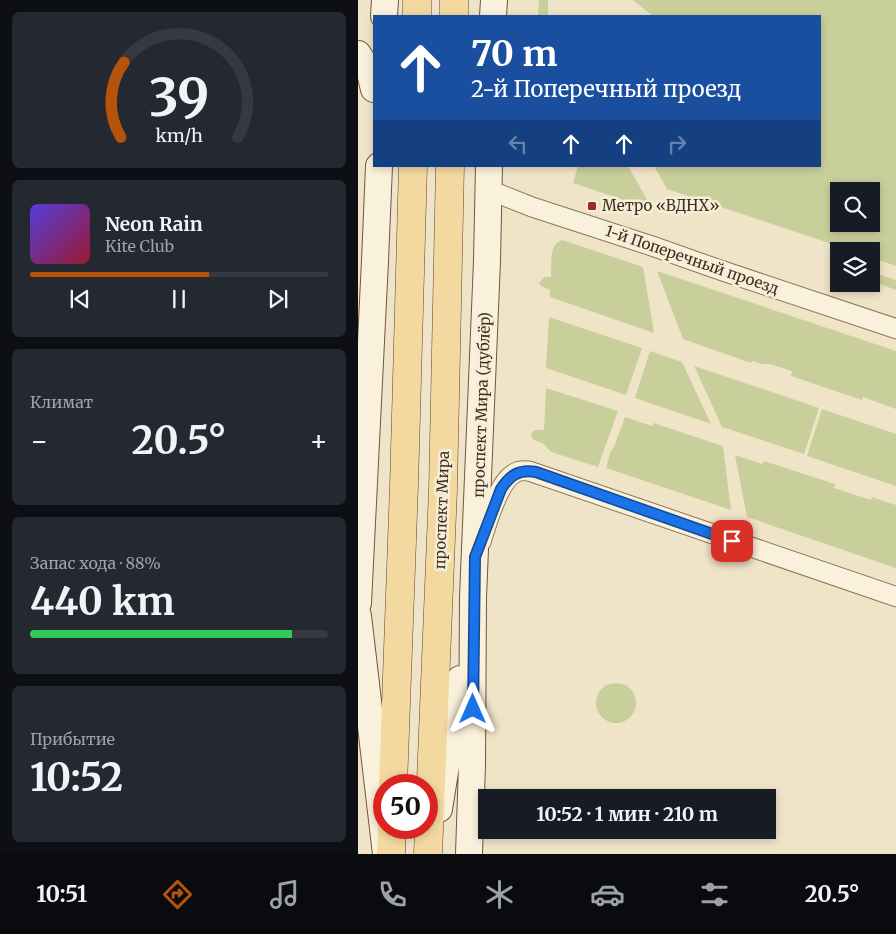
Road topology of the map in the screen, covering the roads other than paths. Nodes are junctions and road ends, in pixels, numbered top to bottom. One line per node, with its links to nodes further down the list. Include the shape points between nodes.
1 (385, 0): 5 (main road)
2 (417, 0): 6 (main road)
3 (454, 0): 7 (main road)
4 (494, 0): 8 (main road)
5 (384, 15)
6 (416, 15)
7 (454, 15)
8 (493, 15)
9 (358, 54): 10 (main road, via 370,73)
10 (373, 85)
11 (378, 167): 19 (main road)
12 (412, 167): 21 (main road)
13 (450, 167): 25 (main road, проспект Мира, via 443,489)
14 (489, 178): 15 (street, 1-й Поперечный проезд, via 532,207); 16 (main road, проспект Мира (дублёр))
15 (896, 329)
16 (475, 557): 17 (main road, проспект Мира (дублёр)); 18 (street, via 507,479 518,471 529,471)
17 (473, 597): 26 (main road); 27 (main road, проспект Мира (дублёр))
18 (896, 597)
19 (358, 603)
20 (358, 616): 23 (main road)
21 (393, 774)
22 (392, 839): 24 (main road)
23 (386, 854)
24 (391, 854)
25 (428, 854)
26 (432, 854)
27 (469, 854)

